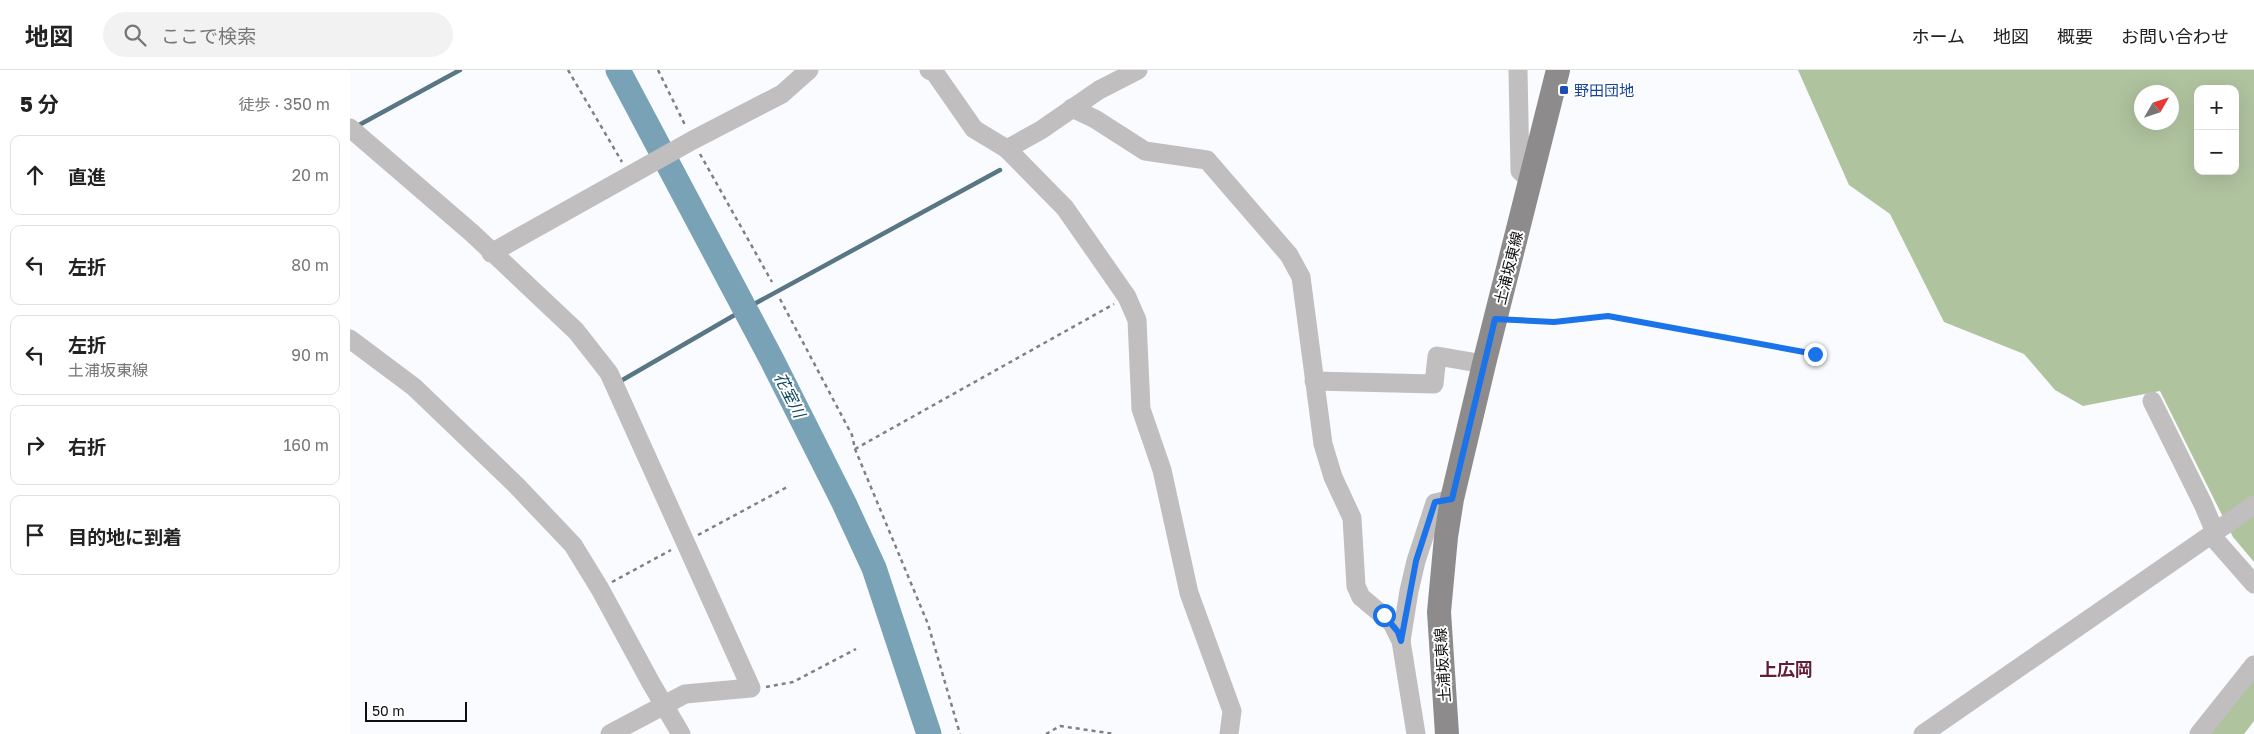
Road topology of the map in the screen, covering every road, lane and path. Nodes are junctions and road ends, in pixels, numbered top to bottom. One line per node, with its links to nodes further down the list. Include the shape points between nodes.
1 (568, 70): 12 (path)
2 (658, 70): 10 (path)
3 (809, 70): 10 (street, via 782,94)
4 (929, 70): 11 (street, via 935,73 974,129)
5 (1138, 70): 8 (street)
6 (1518, 70): 13 (street, via 1520,171)
7 (1558, 70): 13 (main road, 土浦坂東線)
8 (1072, 108): 11 (street); 22 (street, via 1145,151 1206,160 1298,268)
9 (350, 128): 14 (street)
10 (693, 140): 12 (street); 15 (path)
11 (1007, 150): 16 (street, via 1065,208)
12 (630, 176): 14 (street)
13 (1531, 181): 18 (main road, 土浦坂東線)
14 (491, 253): 29 (street, via 576,331 608,373)
15 (772, 282)
16 (1127, 297): 24 (path); 42 (street, via 1137,320 1141,408 1162,470 1189,593 1232,711)
17 (780, 298): 24 (path, via 852,435)
18 (1495, 319): 20 (path, via 1554,322 1608,316); 21 (main road, 土浦坂東線)
19 (350, 339): 31 (street, via 414,387 529,498 573,545)
20 (1815, 354)
21 (1484, 364): 22 (street, via 1438,356 1434,384); 26 (main road, 土浦坂東線)
22 (1314, 381): 32 (street, via 1327,460 1352,518 1358,592 1392,623)
23 (2152, 401): 28 (street, via 2203,504)
24 (856, 449): 39 (path, via 928,624)
25 (789, 486): 29 (path)
26 (1452, 499): 32 (street, via 1435,502 1416,561); 44 (main road, 土浦坂東線, via 1439,612)
27 (2254, 505): 28 (street)
28 (2213, 534): 30 (street); 45 (street)
29 (685, 542): 31 (path); 35 (street)
30 (2254, 584)
31 (600, 589): 36 (street)
32 (1401, 641): 43 (street)
33 (856, 649): 35 (path, via 793,682)
34 (2254, 665): 46 (street)
35 (751, 688): 36 (street, via 685,694)
36 (664, 704): 37 (street); 38 (street)
37 (610, 734)
38 (681, 734)
39 (960, 734)
40 (1046, 734): 41 (path, via 1060,726)
41 (1115, 734)
42 (1229, 734)
43 (1416, 734)
44 (1447, 734)
45 (1923, 734)
46 (2200, 734)

